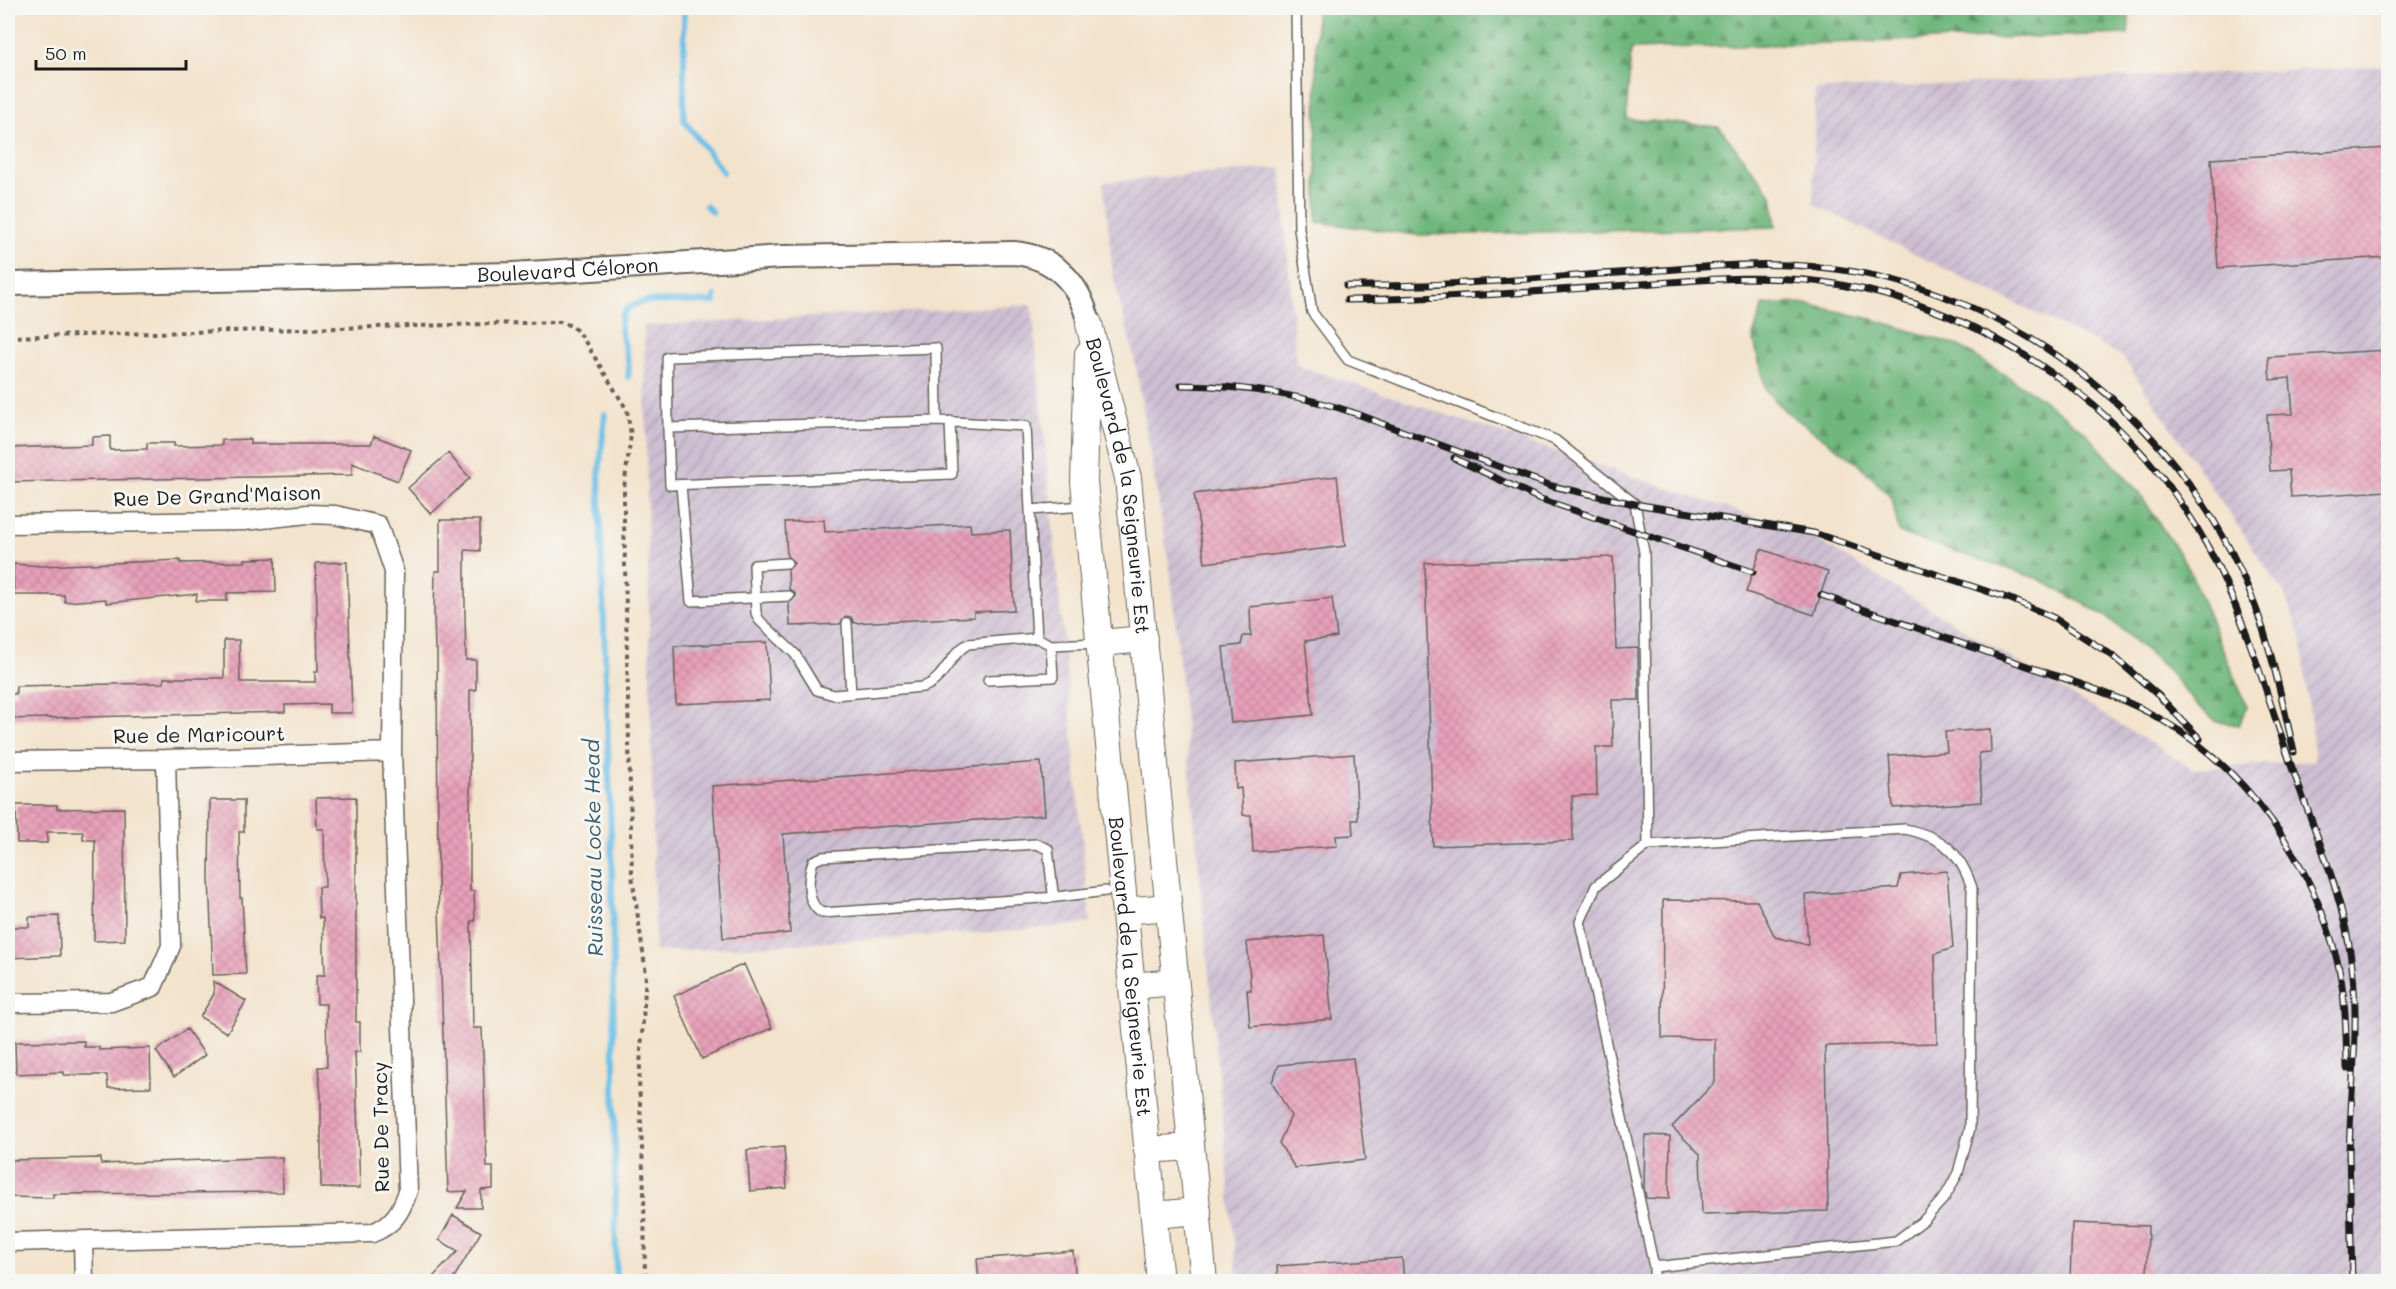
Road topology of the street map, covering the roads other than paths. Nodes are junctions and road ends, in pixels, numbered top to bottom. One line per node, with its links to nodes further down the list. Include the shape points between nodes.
1 (1296, 8): 24 (lane, via 1299,229 1312,312 1348,360 1555,440 1635,504 1644,552)
2 (8, 284): 3 (street, Boulevard Céloron, via 513,274 755,258 1014,253 1042,260 1063,272 1083,300)
3 (1089, 324): 8 (main road, Boulevard de la Seigneurie Est); 16 (main road, Boulevard de la Seigneurie Est, via 1128,477)
4 (937, 420): 5 (lane); 6 (lane); 6 (lane, via 936,348 667,357)
5 (950, 421): 7 (lane, via 952,474); 9 (lane, via 1026,426)
6 (668, 428): 7 (lane, via 670,485)
7 (681, 484): 13 (lane, via 691,601)
8 (1086, 506): 9 (lane); 17 (main road, Boulevard de la Seigneurie Est)
9 (1030, 510): 15 (lane)
10 (8, 524): 21 (street, Rue De Grand'Maison, via 244,521 308,514 335,515 378,525 394,570)
11 (787, 563): 13 (lane, via 754,565)
12 (789, 596): 13 (lane)
13 (755, 597): 20 (lane, via 759,620 795,654 817,690)
14 (847, 624): 20 (lane)
15 (1037, 638): 18 (lane); 20 (lane, via 968,644 929,685)
16 (1144, 639): 17 (main road); 27 (main road, Boulevard de la Seigneurie Est)
17 (1100, 643): 18 (lane); 28 (main road, Boulevard de la Seigneurie Est)
18 (1051, 645): 19 (lane, via 1053,677)
19 (988, 680)
20 (851, 694)
21 (392, 752): 22 (street, Rue de Maricourt); 36 (street, Rue De Tracy, via 408,1191 402,1208 388,1227 359,1234)
22 (166, 759): 23 (street, Rue de Maricourt); 31 (street, via 171,946 153,987 111,1002)
23 (8, 761)
24 (1648, 845): 38 (lane, via 1596,886 1580,922); 38 (lane, via 1905,829 1932,837 1952,850 1964,865 1971,888 1970,1128 1958,1173 1945,1197 1924,1220 1896,1241)
25 (1106, 891): 26 (lane)
26 (1057, 897): 26 (lane, via 1047,849 1036,844 822,857 813,861 810,873 811,901 814,909 822,913)
27 (1168, 907): 28 (main road); 29 (main road, Boulevard de la Seigneurie Est)
28 (1125, 911): 30 (main road, Boulevard de la Seigneurie Est)
29 (1175, 982): 30 (main road); 32 (main road, Boulevard de la Seigneurie Est)
30 (1132, 986): 33 (main road, Boulevard de la Seigneurie Est)
31 (8, 1003)
32 (1191, 1147): 33 (main road); 34 (main road, Boulevard de la Seigneurie Est)
33 (1147, 1150): 35 (main road, Boulevard de la Seigneurie Est)
34 (1198, 1211): 35 (main road); 41 (main road, Boulevard de la Seigneurie Est)
35 (1154, 1215): 40 (main road, Boulevard de la Seigneurie Est)
36 (83, 1241): 37 (street, Rue De Tracy); 39 (street)
37 (8, 1242)
38 (1654, 1267): 42 (lane)
39 (84, 1281)
40 (1160, 1281)
41 (1204, 1281)
42 (1654, 1281)

